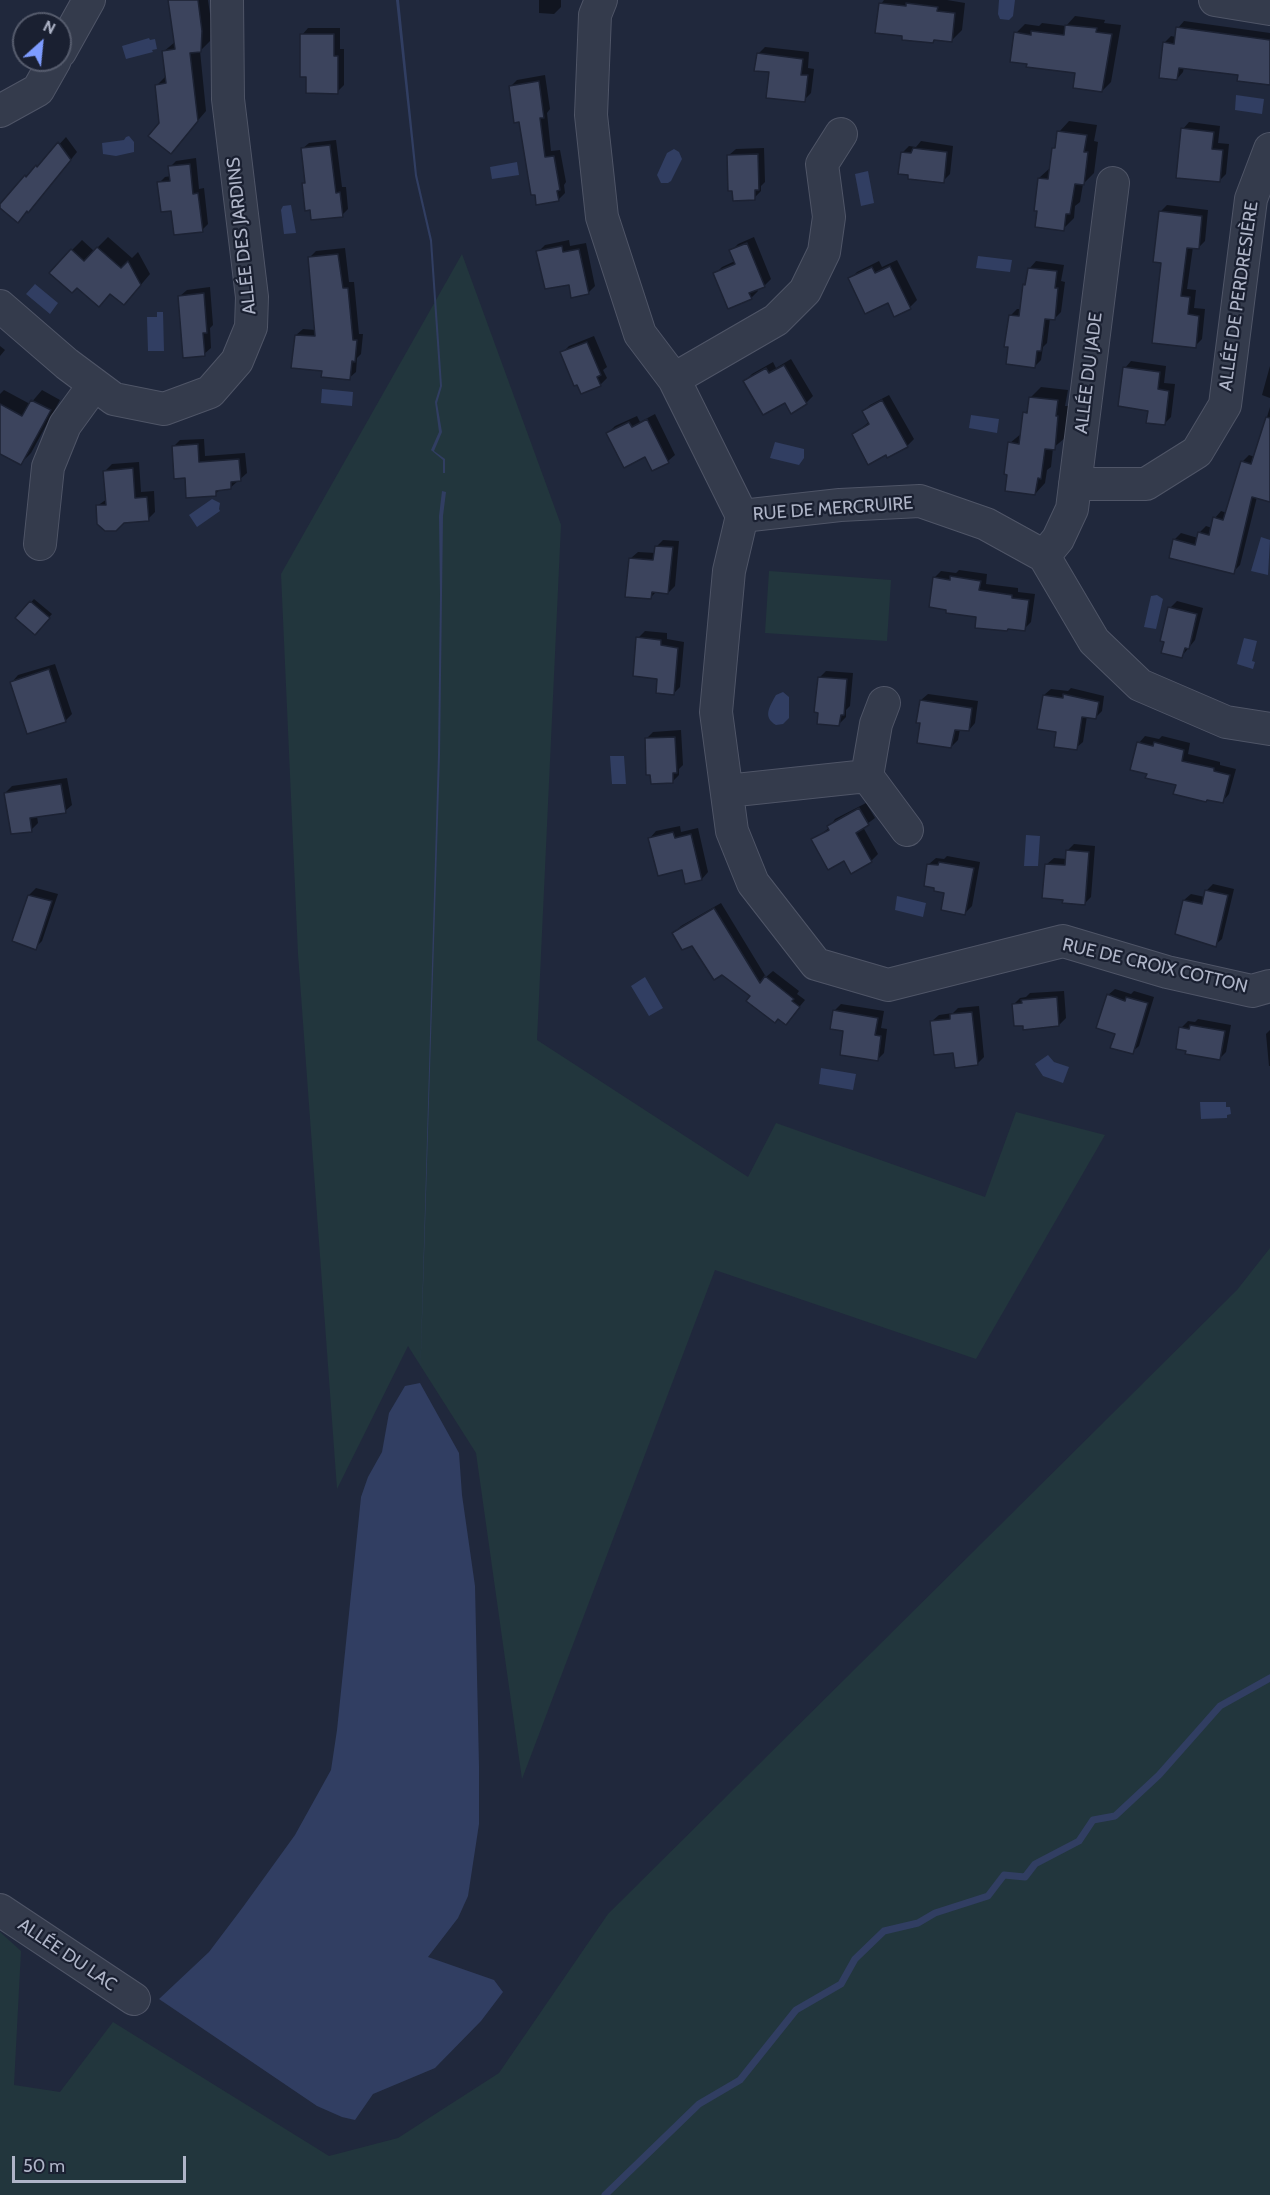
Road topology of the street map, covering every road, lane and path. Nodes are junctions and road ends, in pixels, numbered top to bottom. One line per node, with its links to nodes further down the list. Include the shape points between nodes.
1 (89, 0): 6 (street)
2 (227, 0): 14 (street, ALLÉE DES JARDINS, via 228,99 252,297 251,327 237,361 210,392 164,409 114,399)
3 (601, 0): 13 (street, via 595,15 591,115 602,217 640,334)
4 (1225, 1): 5 (street)
5 (1270, 9)
6 (72, 30)
7 (48, 72): 8 (street, via 38,90)
8 (0, 111)
9 (841, 134): 13 (street, via 822,164 829,217 824,252 805,291 776,320)
10 (1270, 149): 15 (street, ALLÉE DE PERDRESIÈRE, via 1251,199 1225,405 1197,452 1146,484)
11 (1113, 183): 15 (street, ALLÉE DU JADE)
12 (0, 306): 14 (street, ALLÉE DES JARDINS)
13 (674, 379): 16 (street)
14 (94, 385): 17 (street, via 65,424 48,467)
15 (1075, 484): 18 (street, ALLÉE DU JADE, via 1071,509 1058,539)
16 (742, 516): 18 (street, RUE DE MERCRUIRE, via 920,501 986,524); 22 (street, RUE DE CROIX COTTON, via 729,570 716,712)
17 (40, 544)
18 (1044, 556): 20 (street, via 1094,641 1140,685 1226,722)
19 (884, 703): 21 (street, via 876,724)
20 (1270, 729)
21 (867, 776): 22 (street); 23 (street)
22 (727, 791): 24 (street, RUE DE CROIX COTTON, via 732,831 753,883 816,964 888,985 1063,941 1167,972 1252,990)
23 (907, 830)
24 (1270, 986)
25 (0, 1910): 26 (street, ALLÉE DU LAC)
26 (134, 2000)

